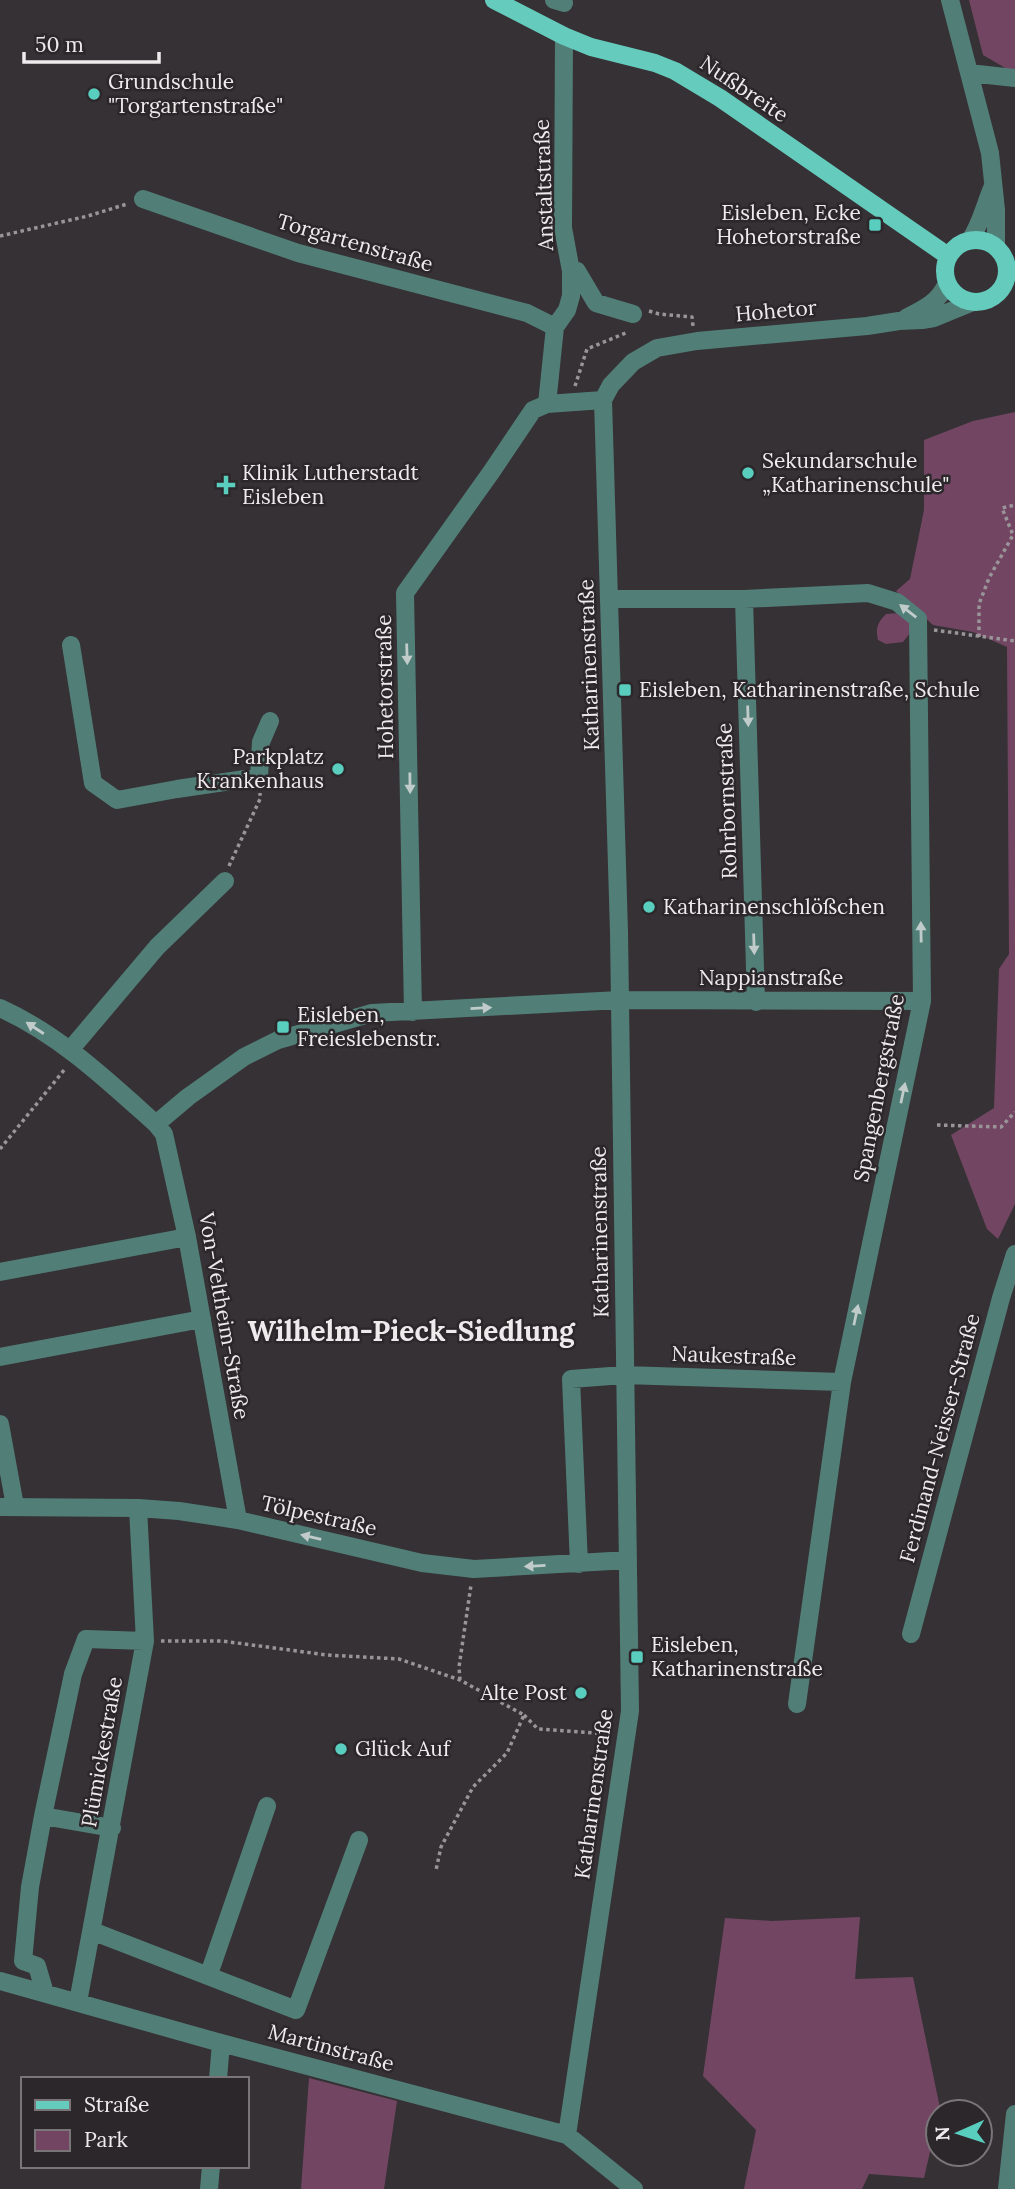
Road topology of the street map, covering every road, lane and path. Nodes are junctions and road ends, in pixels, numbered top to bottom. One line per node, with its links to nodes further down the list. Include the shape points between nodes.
1 (495, 0): 3 (main road, Nußbreite)
2 (950, 0): 4 (street)
3 (564, 37): 11 (main road, Nußbreite, via 675,71); 12 (street, Anstaltstraße, via 563,228)
4 (969, 73): 5 (street); 6 (street, via 990,153)
5 (1015, 78)
6 (993, 186): 9 (street); 10 (street)
7 (143, 199): 8 (path); 18 (street, Torgartenstraße, via 298,253 527,313)
8 (0, 236)
9 (970, 240): 10 (main road); 11 (main road)
10 (996, 246): 14 (main road, via 1002,252)
11 (948, 256): 13 (main road)
12 (571, 271): 16 (street, via 577,271 596,303); 18 (street, Anstaltstraße, via 571,296)
13 (947, 283): 15 (main road, via 958,296); 17 (street, Hohetor, via 934,302)
14 (1010, 286): 15 (main road, via 988,300)
15 (973, 302): 17 (street, Hohetor, via 934,318)
16 (633, 314): 20 (path, via 635,306 692,317)
17 (899, 321): 20 (street, Hohetor)
18 (555, 327): 23 (street)
19 (622, 334): 22 (path, via 587,349 575,382)
20 (697, 341): 21 (street, Hohetor, via 657,348 633,362)
21 (603, 400): 22 (street); 25 (street, Katharinenstraße)
22 (575, 402): 23 (street)
23 (547, 404): 38 (street, Hohetorstraße, one-way to 38, via 533,410 405,593)
24 (1015, 505): 28 (path, via 1002,508 1013,535 979,604)
25 (611, 599): 26 (street); 34 (street, Katharinenstraße)
26 (744, 599): 27 (street, one-way to 26, via 897,602 868,593); 36 (street, Rohrbornstraße, one-way to 36)
27 (918, 619): 28 (path, via 930,629); 35 (street, Spangenbergstraße, one-way to 27)
28 (979, 637): 29 (path)
29 (1015, 641)
30 (71, 645): 32 (street, via 93,783 117,800)
31 (270, 721): 32 (street, via 261,742)
32 (259, 777): 33 (path, via 260,799)
33 (225, 881): 39 (street, via 157,947)
34 (620, 1000): 36 (street, Nappianstraße); 38 (street, Nappianstraße, one-way to 34); 49 (street, Katharinenstraße)
35 (922, 1000): 36 (street, Nappianstraße); 50 (street, Spangenbergstraße, one-way to 35)
36 (756, 1002)
37 (0, 1008): 39 (street, one-way to 37)
38 (413, 1012): 41 (street, Nappianstraße, via 372,1013 278,1040 244,1057)
39 (73, 1052): 41 (street); 43 (path)
40 (1015, 1112): 42 (path, via 1001,1127)
41 (156, 1124): 44 (street, Von-Veltheim-Straße, via 168,1145)
42 (937, 1125)
43 (0, 1149)
44 (187, 1237): 46 (street); 47 (street, Von-Veltheim-Straße)
45 (1015, 1254): 58 (street, Ferdinand-Neisser-Straße)
46 (0, 1272)
47 (202, 1319): 48 (street); 54 (street, Von-Veltheim-Straße)
48 (0, 1357)
49 (624, 1375): 50 (street, Naukestraße); 55 (street, Katharinenstraße); 56 (street, Naukestraße, via 571,1379)
50 (842, 1382): 61 (street, Spangenbergstraße)
51 (0, 1424): 52 (street)
52 (7, 1506): 53 (street, Tölpestraße)
53 (138, 1508): 54 (street, Tölpestraße); 59 (street, Plümickestraße)
54 (238, 1520): 57 (street, Tölpestraße, one-way to 54, via 422,1563)
55 (628, 1559): 56 (street, Tölpestraße); 63 (street, Katharinenstraße, via 630,1711)
56 (579, 1564): 57 (street, Tölpestraße, one-way to 57)
57 (474, 1569): 60 (path)
58 (911, 1634)
59 (145, 1641): 60 (path, via 222,1641 327,1655 399,1658); 65 (street, via 86,1639 73,1674); 66 (street, Plümickestraße)
60 (460, 1680): 62 (path)
61 (797, 1704)
62 (524, 1715): 63 (path, via 538,1729); 68 (path, via 507,1753 473,1787 441,1847)
63 (626, 1735): 77 (street, Katharinenstraße)
64 (267, 1806): 70 (street)
65 (43, 1816): 66 (street); 72 (street, via 23,1961 37,1966)
66 (112, 1828): 69 (street, Plümickestraße)
67 (359, 1840): 70 (street, via 296,2010)
68 (436, 1870)
69 (92, 1931): 70 (street); 73 (street, Plümickestraße)
70 (209, 1974)
71 (0, 1981): 72 (street, Martinstraße)
72 (45, 1993): 73 (street, Martinstraße)
73 (78, 2002): 74 (street, Martinstraße)
74 (221, 2043): 75 (street); 77 (street, Martinstraße)
75 (218, 2077)
76 (1015, 2114): 81 (street)
77 (567, 2135): 80 (street, Martinstraße)
78 (211, 2168): 79 (street)
79 (209, 2189)
80 (634, 2189)
81 (1007, 2189)

